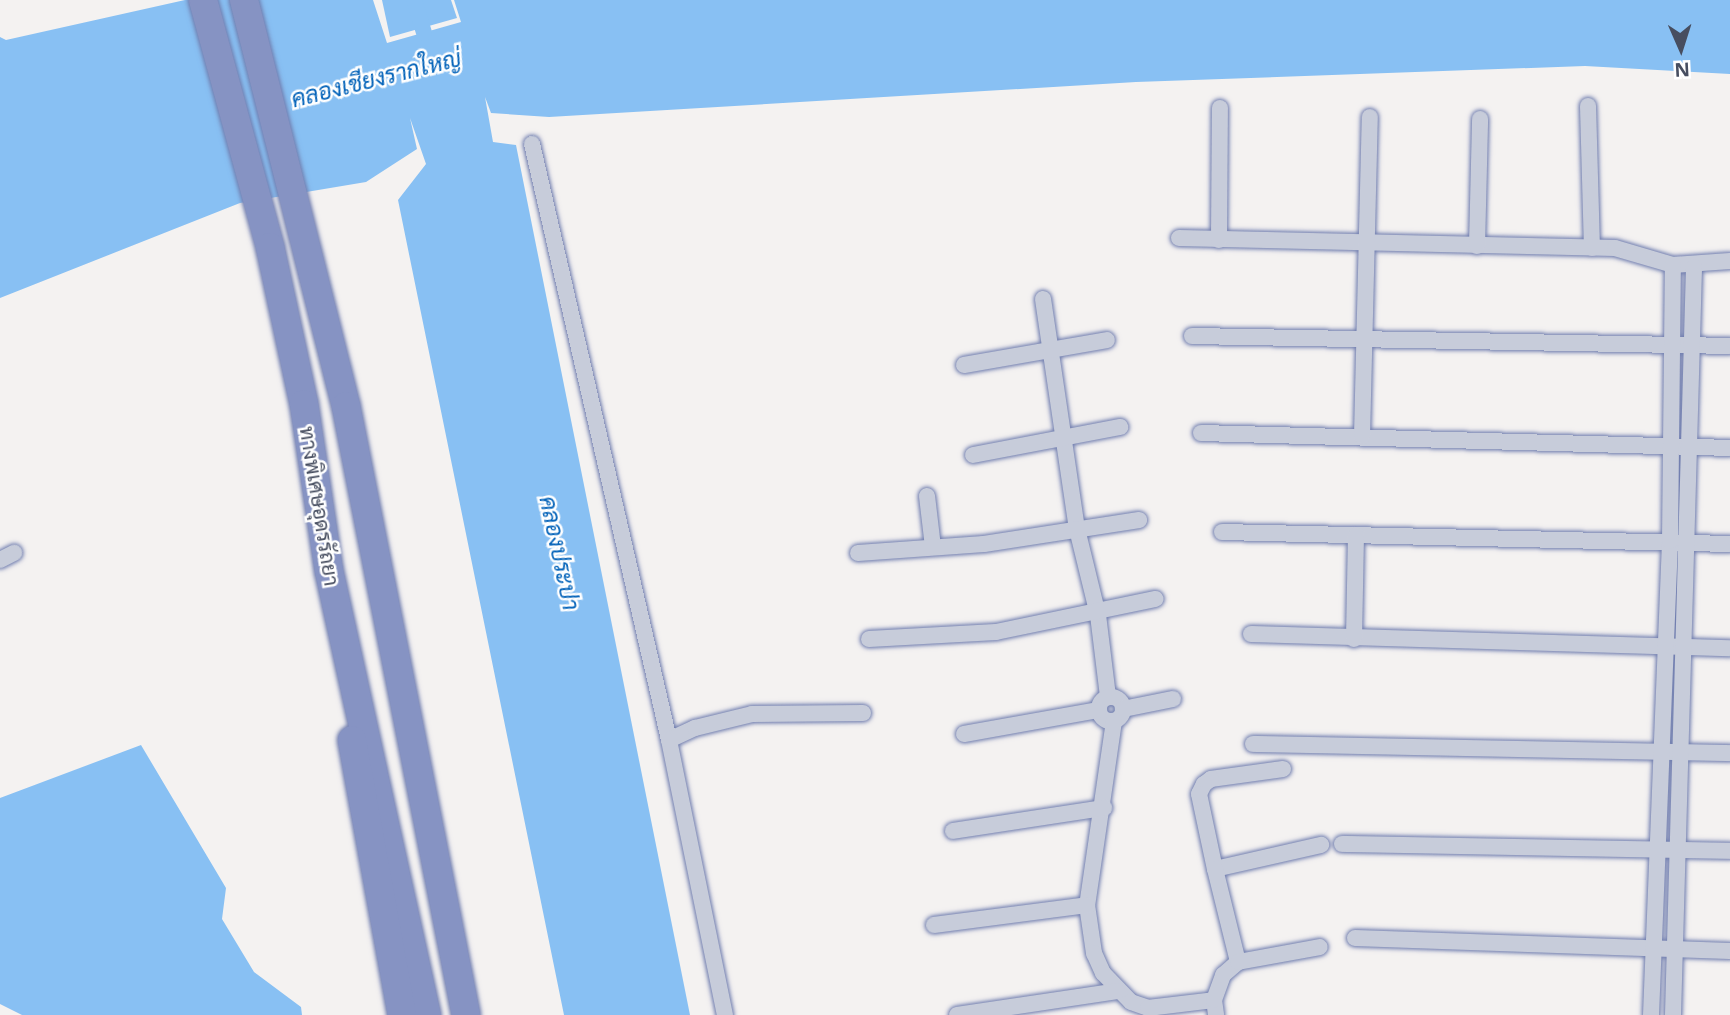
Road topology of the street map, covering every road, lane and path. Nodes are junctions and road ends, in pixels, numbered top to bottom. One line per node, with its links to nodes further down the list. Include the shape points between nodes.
1 (203, 0): 43 (highway, ทางพิเศษอุดรรัถยา, via 271,247 304,404)
2 (244, 0): 83 (highway, ทางพิเศษอุดรรัถยา, via 346,406)
3 (1588, 106): 12 (street)
4 (1220, 108): 9 (street)
5 (1370, 117): 10 (street)
6 (1480, 119): 11 (street)
7 (531, 144): 57 (street)
8 (1179, 238): 9 (street)
9 (1219, 240): 10 (street)
10 (1367, 245): 11 (street); 19 (street)
11 (1477, 246): 12 (street)
12 (1592, 248): 14 (street, via 1631,250)
13 (1730, 261): 15 (street)
14 (1673, 265): 15 (street); 20 (street)
15 (1694, 267): 21 (street)
16 (1043, 299): 23 (street)
17 (1192, 336): 19 (street)
18 (1107, 340): 23 (street)
19 (1365, 340): 20 (street); 27 (street)
20 (1672, 346): 21 (street); 29 (street)
21 (1693, 346): 22 (street); 30 (street)
22 (1730, 346)
23 (1049, 352): 24 (street); 28 (street)
24 (964, 365)
25 (1120, 428): 28 (street)
26 (1201, 433): 27 (street)
27 (1362, 436): 29 (street)
28 (1063, 438): 32 (street); 35 (street)
29 (1671, 447): 30 (street); 38 (street)
30 (1692, 447): 31 (street); 39 (street)
31 (1730, 449)
32 (973, 455)
33 (927, 496): 41 (street)
34 (1139, 520): 35 (street)
35 (1077, 529): 41 (street); 45 (street)
36 (1222, 533): 37 (street)
37 (1356, 535): 38 (street); 48 (street)
38 (1670, 541): 39 (street); 49 (street)
39 (1689, 542): 40 (street); 50 (street)
40 (1730, 544)
41 (933, 547): 42 (street)
42 (858, 552)
43 (329, 570): 81 (highway, via 357,778); 82 (highway, ทางพิเศษอุดรรัถยา)
44 (1156, 600): 45 (street)
45 (1098, 615): 47 (street, via 996,632); 53 (street)
46 (1251, 634): 48 (street)
47 (869, 639)
48 (1354, 639): 49 (street)
49 (1664, 646): 50 (street); 59 (street)
50 (1686, 646): 51 (street); 60 (street)
51 (1730, 648)
52 (1173, 699): 55 (street)
53 (1104, 704): 55 (street, via 1106,720); 56 (street)
54 (863, 713): 57 (street, via 752,714 695,728)
55 (1118, 715): 63 (street)
56 (964, 734)
57 (669, 740): 84 (street)
58 (1253, 744): 59 (street)
59 (1659, 751): 60 (street); 67 (street)
60 (1681, 751): 61 (street); 68 (street)
61 (1730, 753)
62 (1283, 769): 70 (street, via 1211,779 1204,784 1199,794)
63 (1104, 808): 64 (street); 71 (street)
64 (953, 831)
65 (1342, 844): 67 (street)
66 (1321, 845): 70 (street)
67 (1656, 849): 68 (street); 75 (street)
68 (1677, 850): 69 (street); 76 (street)
69 (1730, 851)
70 (1215, 869): 78 (street)
71 (1087, 905): 72 (street); 79 (street, via 1094,953)
72 (934, 925)
73 (1355, 938): 75 (street)
74 (1320, 947): 78 (street)
75 (1652, 951): 76 (street); 86 (street)
76 (1675, 951): 77 (street); 87 (street)
77 (1730, 951)
78 (1238, 961): 80 (street, via 1223,975)
79 (1117, 991): 80 (street, via 1148,1008); 85 (street)
80 (1215, 1008)
81 (402, 1015)
82 (427, 1015)
83 (466, 1015)
84 (724, 1015)
85 (957, 1015)
86 (1650, 1015)
87 (1673, 1015)

